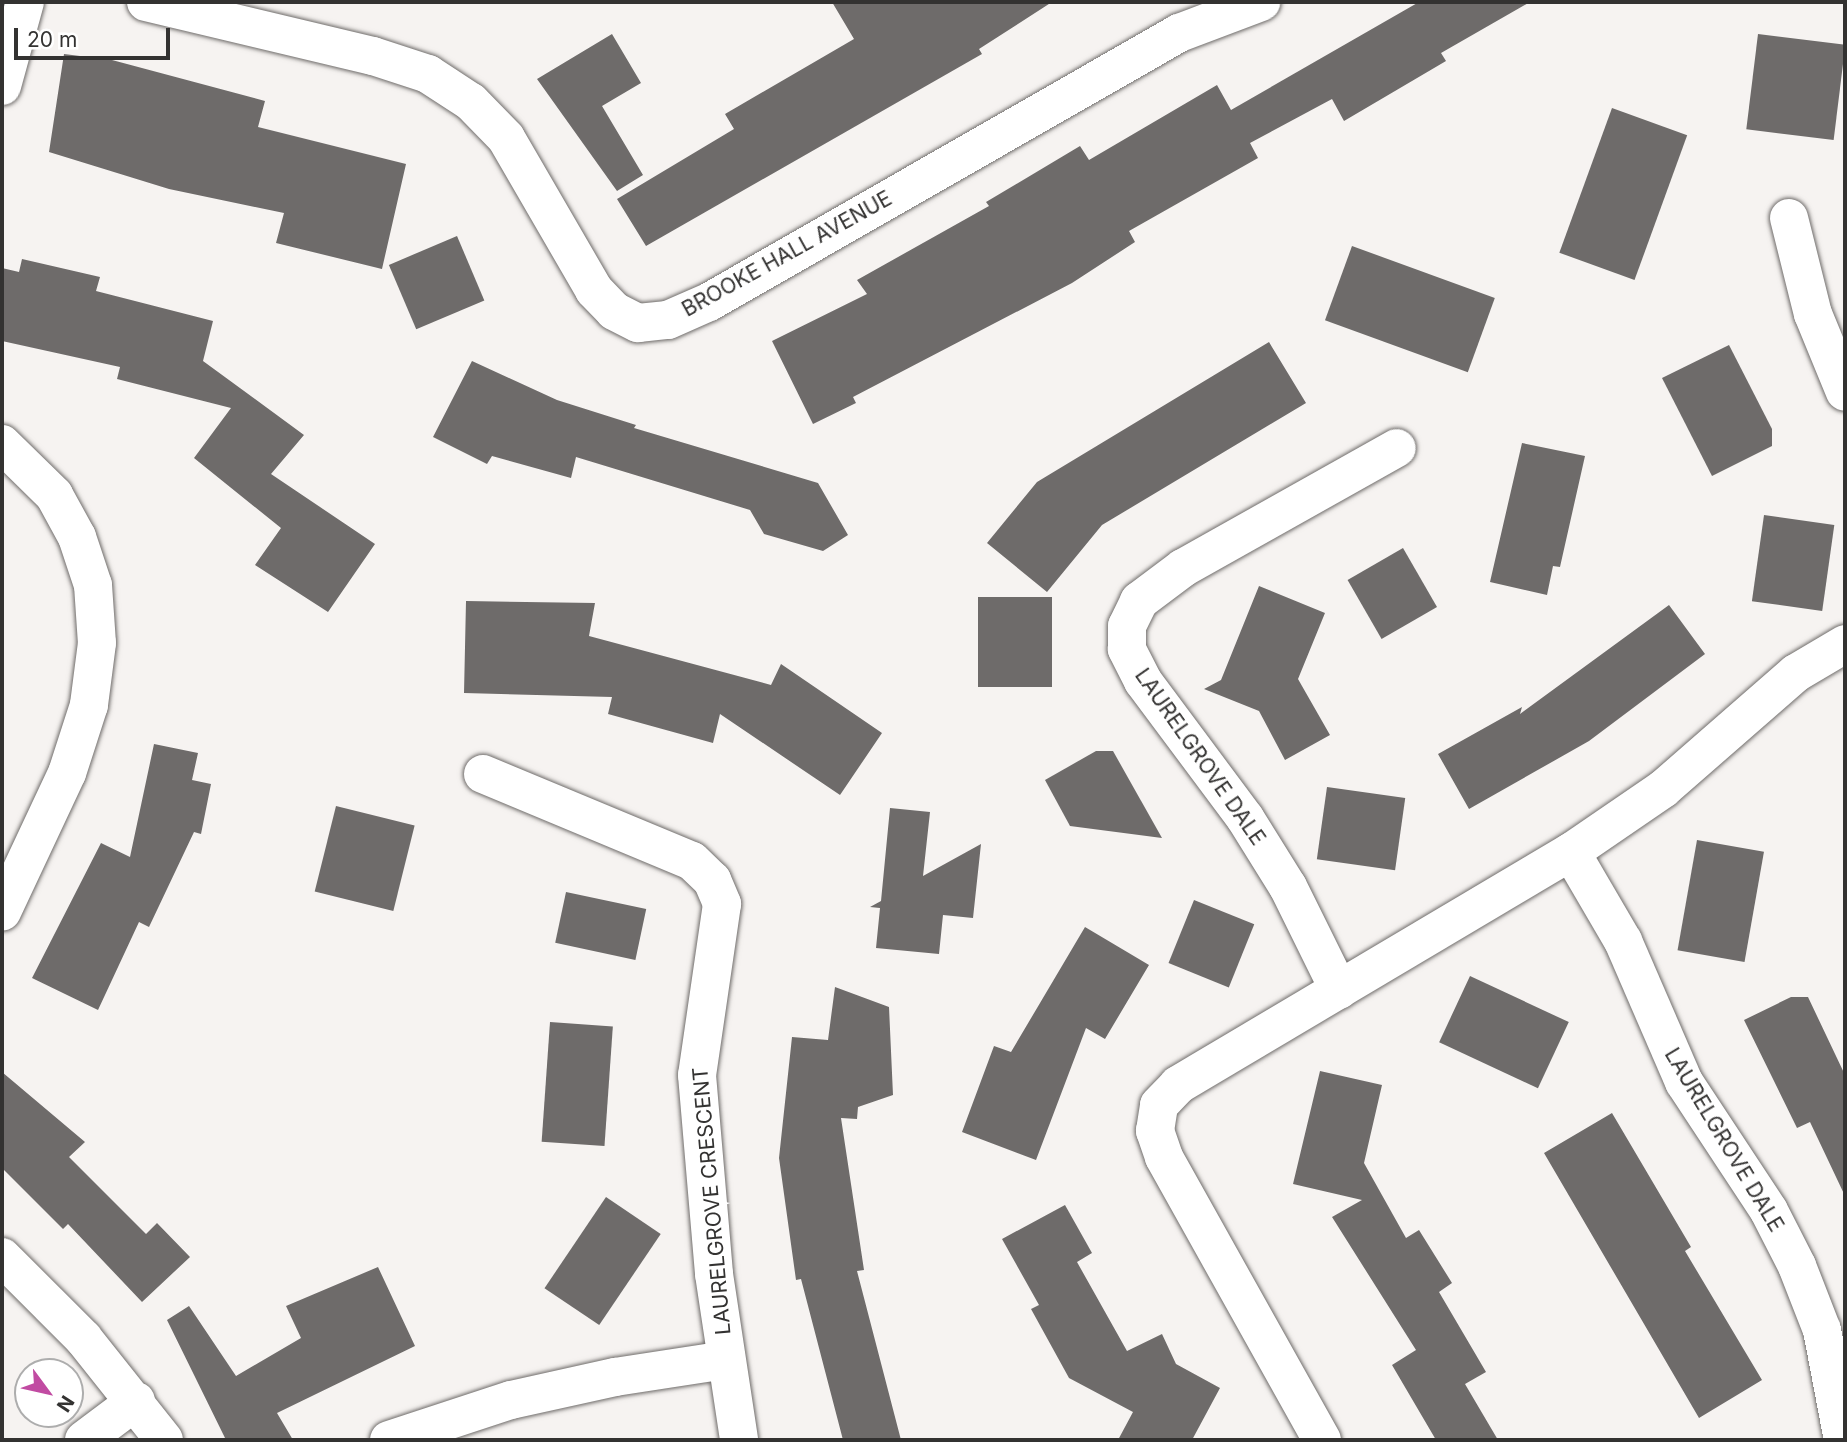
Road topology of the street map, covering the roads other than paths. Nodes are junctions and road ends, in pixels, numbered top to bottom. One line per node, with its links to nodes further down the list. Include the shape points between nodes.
1 (25, 2): 4 (street)
2 (146, 2): 3 (street, BROOKE HALL AVENUE, via 373,56 428,74 471,102 506,138 594,290 614,311 638,323 668,320 709,302 1179,33)
3 (1261, 2)
4 (2, 86)
5 (1789, 218): 6 (street, via 1813,314)
6 (1845, 392)
7 (2, 444): 12 (street, via 54,495 77,537 93,585 97,643 89,705 67,773)
8 (1397, 448): 13 (street, LAURELGROVE DALE, via 1183,568 1139,600 1127,626 1127,649 1143,681 1245,818 1288,887)
9 (1845, 645): 11 (street, via 1797,673 1663,789)
10 (483, 774): 15 (street, LAURELGROVE CRESCENT, via 692,861 712,880 722,904 697,1074)
11 (1571, 852): 13 (street); 22 (street, LAURELGROVE DALE, via 1623,941 1684,1082 1769,1211 1797,1266 1822,1330)
12 (2, 912)
13 (1339, 990): 21 (street, via 1178,1085 1159,1105 1155,1131 1164,1157)
14 (2, 1257): 16 (street, via 83,1338)
15 (726, 1360): 19 (street, LAURELGROVE CRESCENT, via 615,1377 511,1400); 20 (street, LAURELGROVE CRESCENT)
16 (136, 1401): 17 (street); 18 (street)
17 (85, 1440)
18 (164, 1440)
19 (389, 1440)
20 (739, 1440)
21 (1322, 1440)
22 (1843, 1440)

